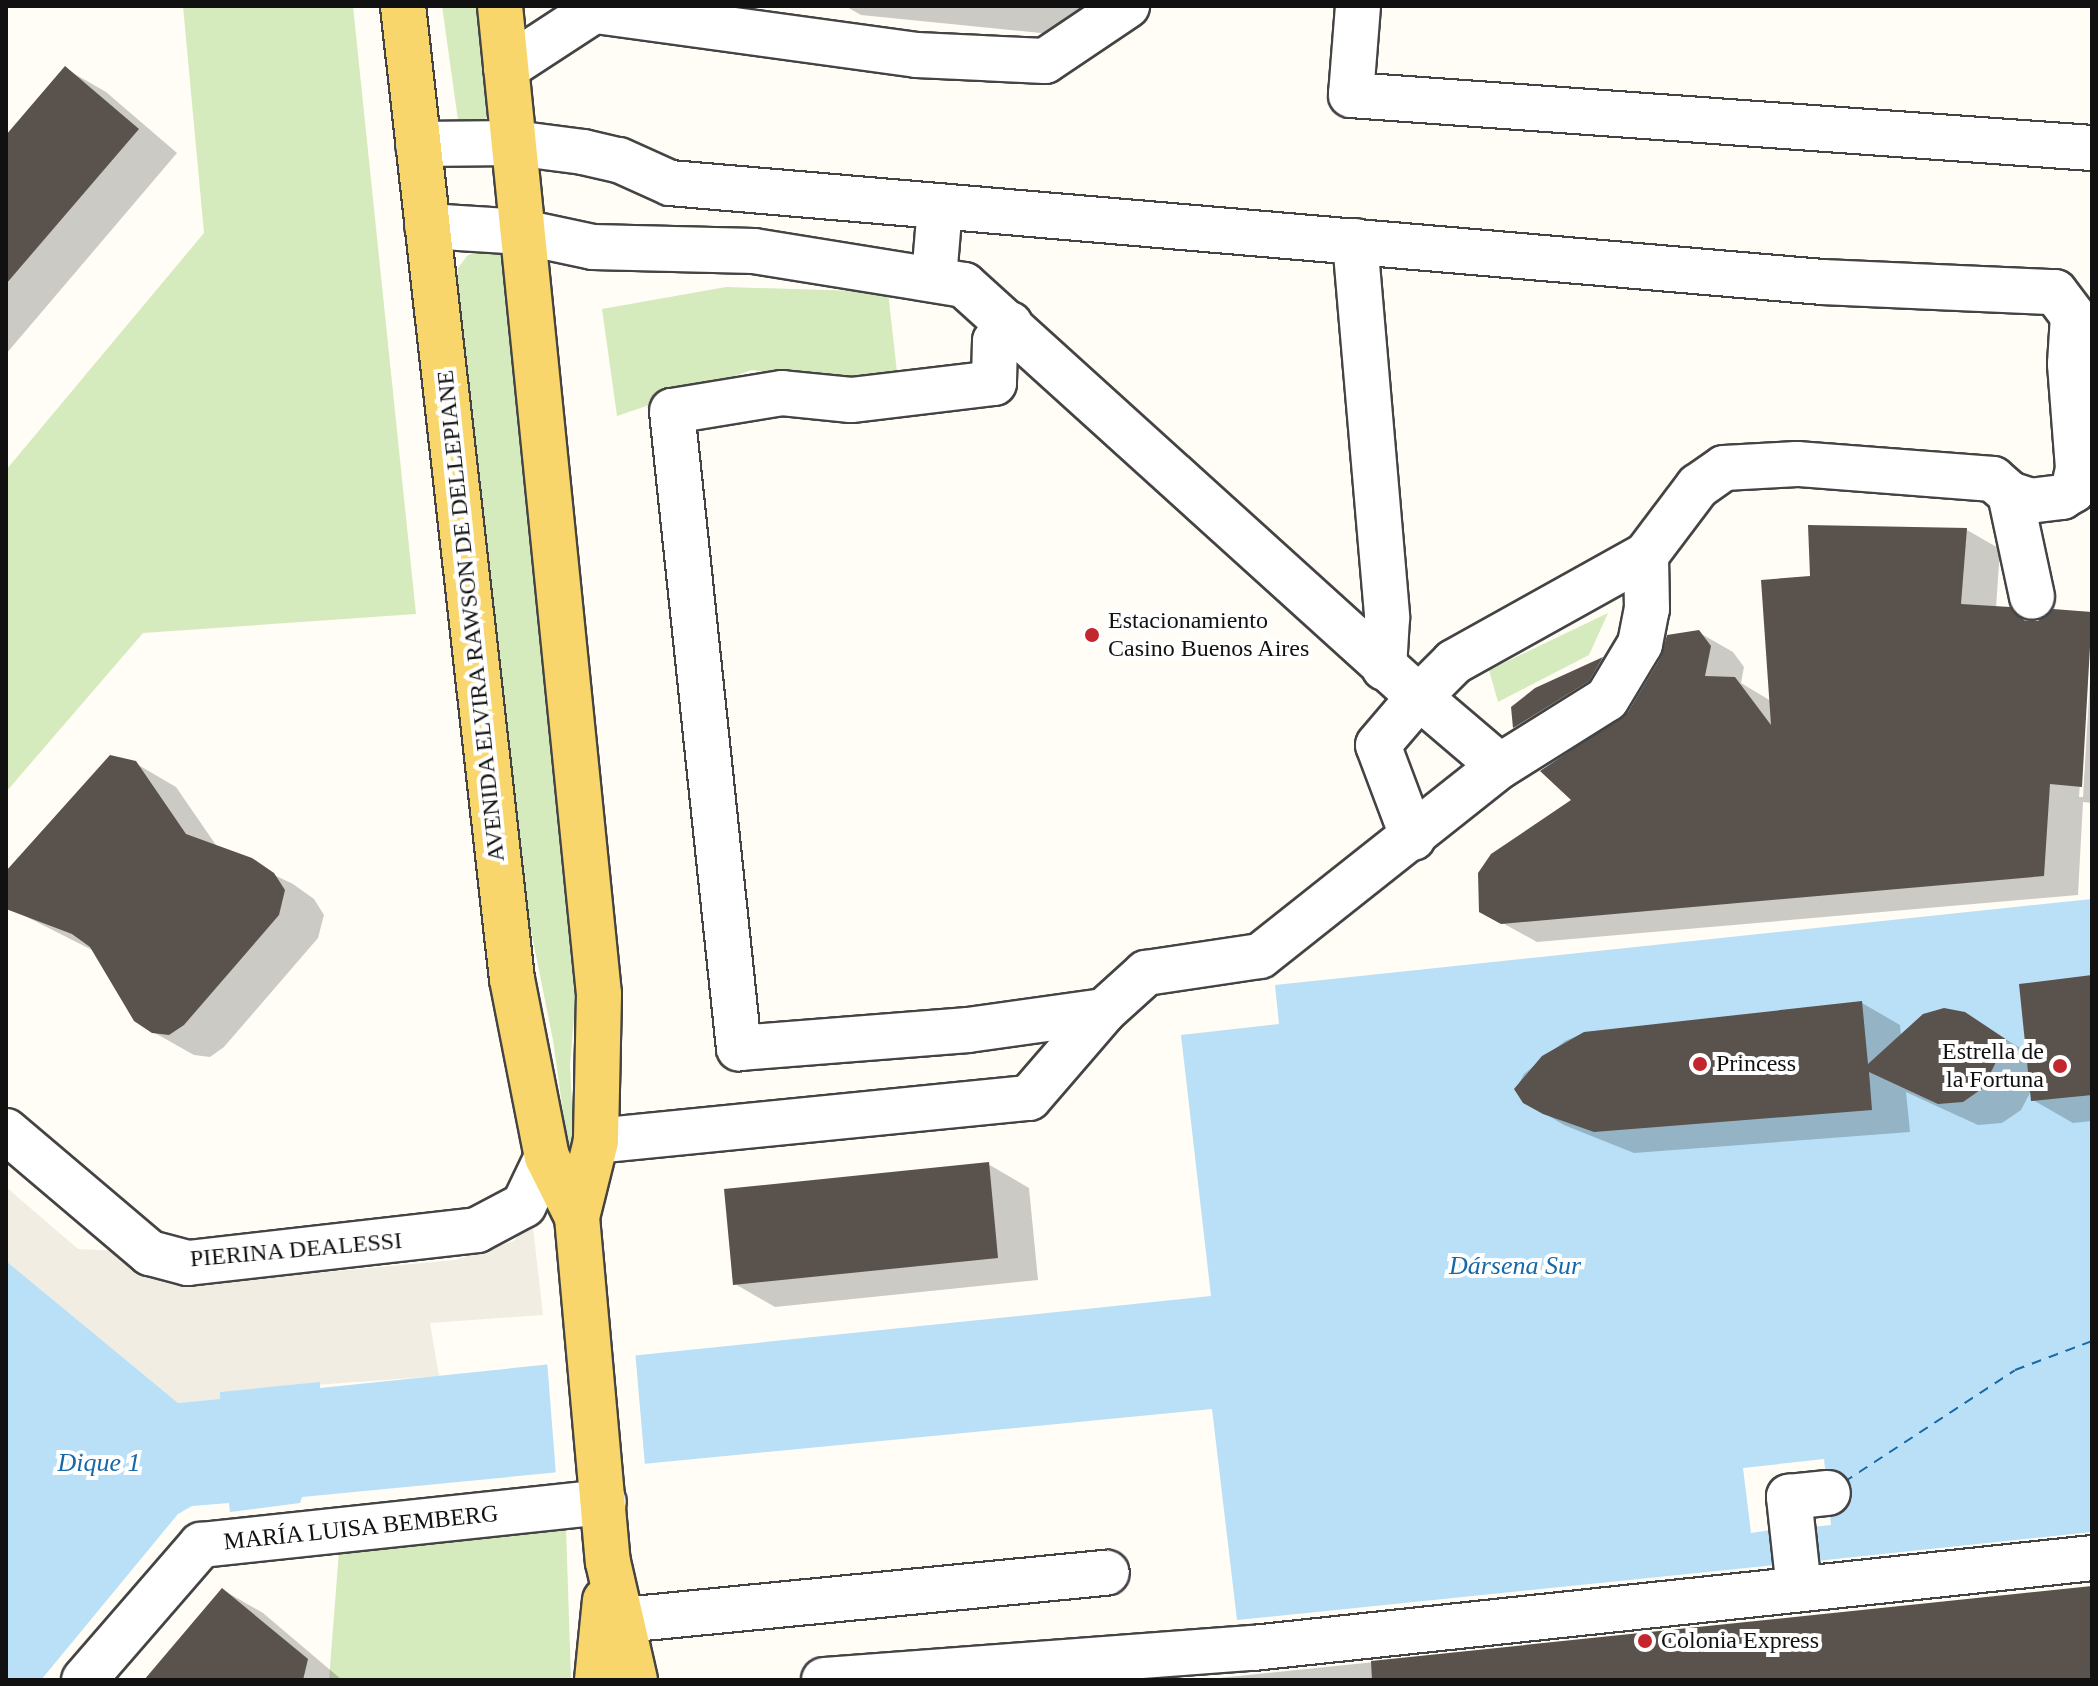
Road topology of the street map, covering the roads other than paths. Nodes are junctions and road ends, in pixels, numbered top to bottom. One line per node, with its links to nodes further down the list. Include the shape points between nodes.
1 (403, 6): 8 (main road, AVENIDA ELVIRA RAWSON DE DELLEPIANE)
2 (500, 6): 6 (main road, AVENIDA ELVIRA RAWSON DE DELLEPIANE)
3 (1127, 6): 5 (street, via 1045,61 917,55)
4 (1358, 6): 9 (street, via 1351,95)
5 (599, 8): 6 (street)
6 (506, 68): 7 (main road, AVENIDA ELVIRA RAWSON DE DELLEPIANE)
7 (514, 143): 8 (street); 10 (street, via 619,160 670,183); 12 (main road, AVENIDA ELVIRA RAWSON DE DELLEPIANE)
8 (418, 144): 11 (main road, AVENIDA ELVIRA RAWSON DE DELLEPIANE)
9 (2092, 148)
10 (940, 206): 13 (street); 14 (street)
11 (427, 226): 12 (street); 27 (main road, AVENIDA ELVIRA RAWSON DE DELLEPIANE, via 512,979)
12 (523, 232): 14 (street, via 593,247 754,251); 26 (main road, AVENIDA ELVIRA RAWSON DE DELLEPIANE, via 599,994)
13 (1355, 241): 17 (street, via 1822,282 2055,292 2073,316 2070,364 2078,469 2073,490); 20 (street, via 1387,618)
14 (934, 278): 15 (street, via 964,285)
15 (1010, 324): 20 (street); 24 (street, via 995,341 994,383 851,400 782,393 672,411 739,1048 968,1030)
16 (2010, 494): 17 (street, via 2031,501); 18 (street, via 1993,479 1739,465 1724,468 1698,486); 19 (street)
17 (2084, 498)
18 (1646, 555): 21 (street, via 1454,662); 22 (street, via 1647,609 1640,644 1607,699)
19 (2032, 597)
20 (1384, 668): 21 (street)
21 (1419, 697): 22 (street); 23 (street, via 1378,745)
22 (1500, 766): 23 (street)
23 (1413, 838): 24 (street, via 1260,956 1146,973)
24 (1104, 1011): 26 (street, via 1029,1098)
25 (6, 1131): 27 (street, PIERINA DEALESSI, via 150,1253 188,1263 477,1230 524,1205)
26 (596, 1141): 28 (main road, AVENIDA ELVIRA RAWSON DE DELLEPIANE)
27 (547, 1157): 28 (main road, AVENIDA ELVIRA RAWSON DE DELLEPIANE)
28 (579, 1236): 29 (main road, AVENIDA ELVIRA RAWSON DE DELLEPIANE)
29 (602, 1489): 32 (main road, AVENIDA ELVIRA RAWSON DE DELLEPIANE); 36 (street, MARÍA LUISA BEMBERG, via 201,1545)
30 (1828, 1493): 34 (street, via 1789,1497)
31 (2092, 1558): 34 (street)
32 (608, 1562): 35 (main road, AVENIDA ELVIRA RAWSON DE DELLEPIANE); 37 (main road)
33 (1107, 1573): 35 (street)
34 (1799, 1589): 39 (street, via 1253,1648)
35 (624, 1620): 38 (main road, AVENIDA ELVIRA RAWSON DE DELLEPIANE)
36 (84, 1680)
37 (597, 1680)
38 (635, 1680)
39 (824, 1680)

